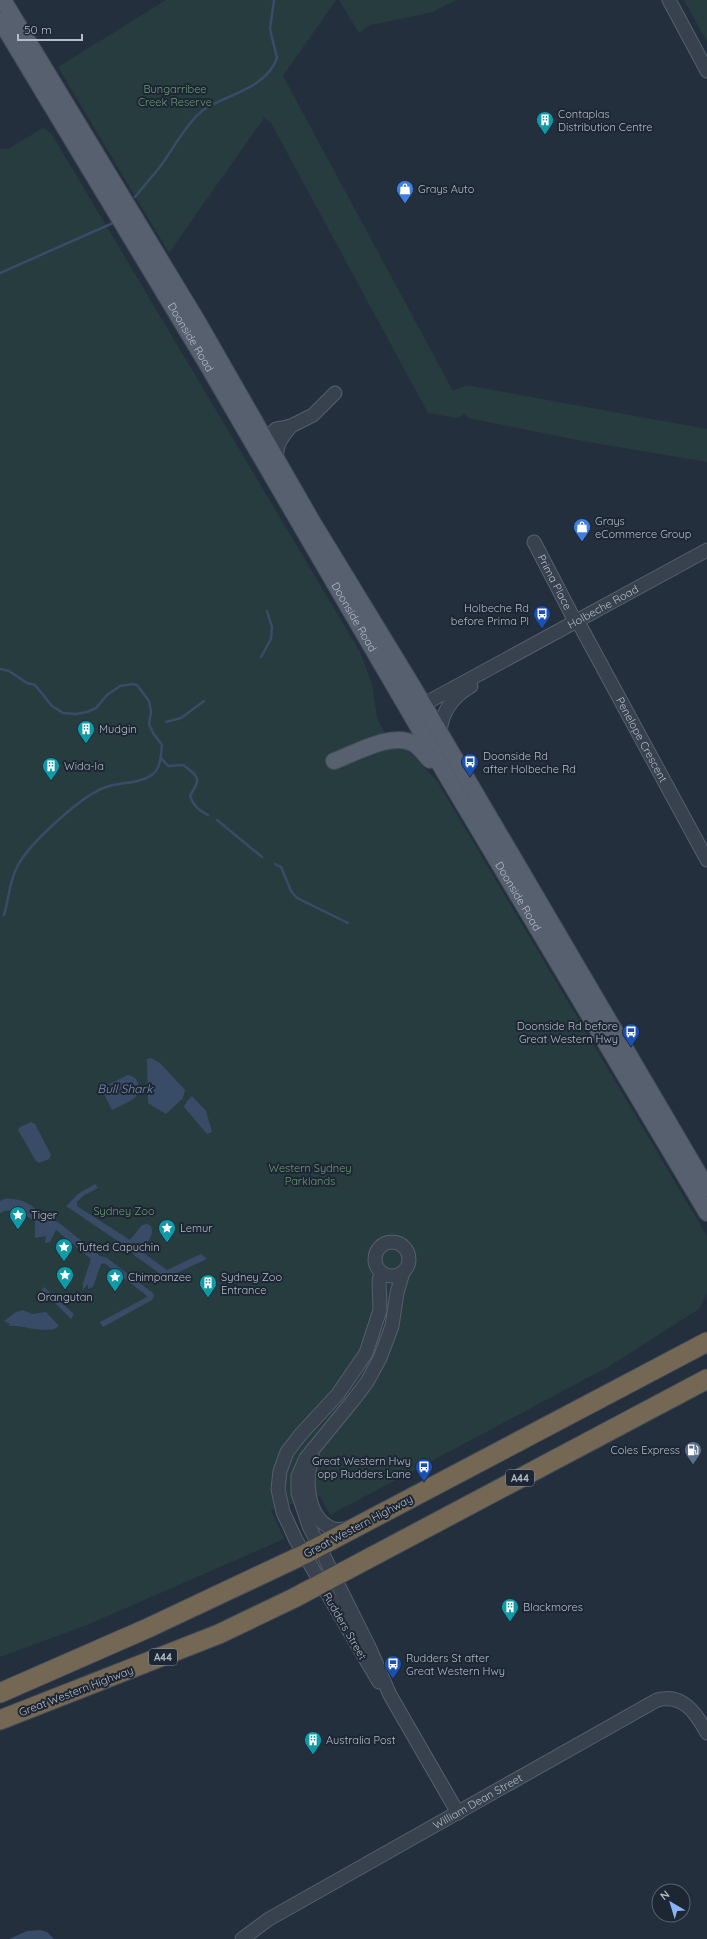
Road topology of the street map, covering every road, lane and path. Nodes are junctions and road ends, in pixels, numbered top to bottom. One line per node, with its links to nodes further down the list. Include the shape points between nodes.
1 (3, 0): 6 (main road, Doonside Road, via 200,324)
2 (669, 0): 4 (street)
3 (0, 20): 10 (main road, Doonside Road)
4 (707, 71)
5 (335, 393): 7 (street, via 313,415)
6 (249, 412): 8 (street, via 268,427); 9 (main road, Doonside Road)
7 (291, 426): 8 (street); 10 (street, via 280,440)
8 (277, 429): 9 (street)
9 (266, 442): 10 (main road, Doonside Road)
10 (271, 463): 15 (main road, Doonside Road)
11 (534, 542): 13 (street, Prima Place)
12 (707, 550): 13 (street, Holbeche Road)
13 (576, 621): 14 (street, Holbeche Road); 19 (street, Penelope Crescent)
14 (498, 664): 15 (street, Holbeche Road); 16 (street, Holbeche Road, via 483,679 455,698 443,716)
15 (416, 709): 16 (main road, Doonside Road); 18 (main road, Doonside Road)
16 (440, 734): 20 (main road, Doonside Road)
17 (334, 761): 18 (main road, via 389,740 402,740 416,746)
18 (445, 773): 21 (main road, Doonside Road)
19 (707, 860)
20 (707, 1188)
21 (707, 1213)
22 (381, 1272): 23 (street, via 389,1276); 23 (street, via 376,1265 376,1253 382,1246 391,1242 400,1244 407,1251 409,1261); 30 (street, via 380,1310 366,1352 338,1394 287,1452 280,1472 278,1488 281,1504)
23 (402, 1272): 28 (street, via 386,1344 367,1382)
24 (707, 1333): 26 (main road)
25 (707, 1342): 26 (highway, Great Western Highway)
26 (647, 1374): 29 (highway, Great Western Highway)
27 (707, 1379): 31 (highway, Great Western Highway / A44)
28 (338, 1419): 29 (street, via 313,1459 307,1480 308,1493 314,1509 327,1525 336,1529); 30 (street, via 306,1458 298,1476 298,1493)
29 (354, 1528): 30 (highway, Great Western Highway)
30 (312, 1550): 31 (street, Rudders Street); 32 (highway, Great Western Highway, via 148,1628)
31 (327, 1581): 33 (highway, Great Western Highway / A44, via 219,1634); 35 (street, Rudders Street, via 374,1676 390,1694)
32 (0, 1692)
33 (0, 1720)
34 (707, 1733): 35 (street, William Dean Street, via 698,1717 684,1703 668,1698 657,1700)
35 (458, 1813): 36 (street, William Dean Street, via 269,1919)
36 (242, 1939)

